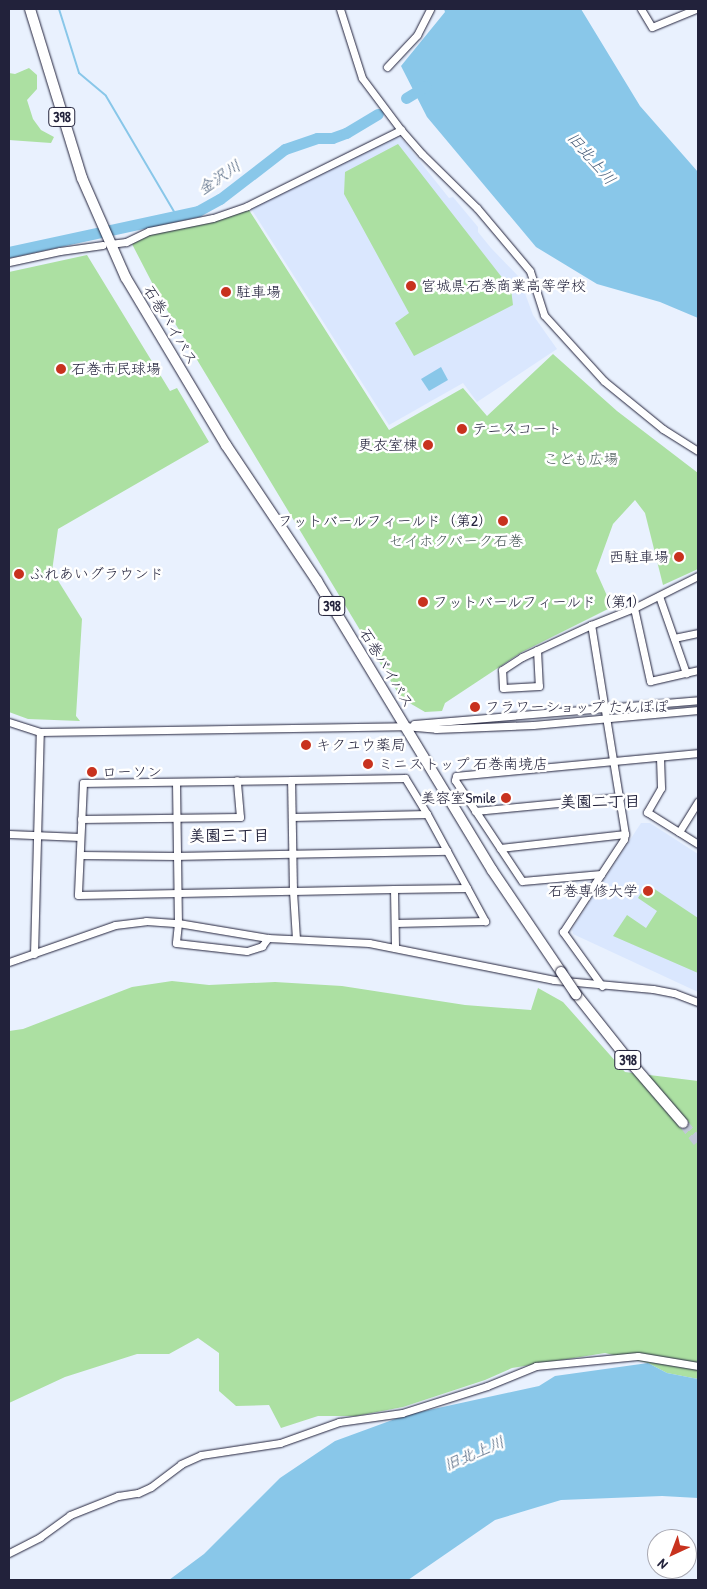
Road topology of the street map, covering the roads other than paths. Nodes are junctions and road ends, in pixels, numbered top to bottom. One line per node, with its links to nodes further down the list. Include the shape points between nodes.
1 (30, 9): 9 (highway, 石巻バイパス / 398, via 82,178)
2 (340, 9): 8 (street, via 362,78)
3 (430, 9): 7 (street, via 416,35)
4 (641, 9): 6 (street, via 652,27)
5 (696, 9): 6 (street)
6 (685, 11)
7 (387, 67)
8 (402, 130): 9 (street, via 247,206 213,218 149,231 126,242); 11 (street, via 530,272 544,315 582,359 641,413)
9 (107, 243): 10 (street); 26 (highway, 石巻バイパス / 398, via 226,445 317,581)
10 (9, 262)
11 (698, 451)
12 (698, 576): 13 (street)
13 (659, 596): 14 (street); 17 (street)
14 (634, 608): 15 (street); 20 (street, via 650,681)
15 (591, 625): 18 (street); 22 (street)
16 (698, 633): 17 (street)
17 (674, 638): 20 (street)
18 (538, 650): 18 (street, via 539,686 503,688 502,670)
19 (698, 670): 20 (street)
20 (686, 674)
21 (698, 700): 22 (street)
22 (606, 708): 24 (street); 26 (street, via 431,721)
23 (698, 710): 24 (street)
24 (608, 719): 26 (street, via 436,729); 30 (street)
25 (9, 722): 27 (street)
26 (404, 726): 27 (street); 67 (highway, 石巻バイパス / 398, bridge, via 492,870 560,972 626,1057)
27 (40, 732): 44 (street)
28 (698, 753): 29 (street)
29 (660, 758): 30 (street); 41 (street, via 662,788 647,812)
30 (614, 760): 34 (street); 36 (street, via 456,776 455,780)
31 (237, 780): 32 (street); 33 (street); 40 (street, via 240,817)
32 (291, 780): 37 (street, via 405,778); 38 (street)
33 (176, 782): 39 (street, via 83,782); 40 (street)
34 (620, 797): 36 (street); 43 (street)
35 (698, 801): 41 (street)
36 (475, 811): 47 (street)
37 (427, 814): 38 (street); 48 (street)
38 (292, 817): 49 (street)
39 (81, 819): 40 (street); 45 (street)
40 (177, 819): 51 (street)
41 (679, 832): 46 (street)
42 (9, 834): 44 (street)
43 (625, 834): 47 (street); 52 (street)
44 (37, 837): 45 (street); 62 (street)
45 (80, 837): 50 (street)
46 (698, 844)
47 (500, 848): 52 (street, via 522,881)
48 (447, 851): 49 (street); 53 (street)
49 (293, 854): 51 (street); 55 (street)
50 (80, 855): 51 (street); 56 (street, via 78,895)
51 (177, 856): 56 (street)
52 (601, 874): 65 (street, via 564,932)
53 (467, 888): 54 (street); 58 (street, via 485,921)
54 (394, 889): 55 (street); 58 (street)
55 (293, 891): 56 (street); 60 (street)
56 (178, 893): 57 (street)
57 (178, 923): 59 (street); 59 (street, via 176,943 180,945 247,951 262,946); 62 (street, via 146,921 115,926)
58 (395, 923): 61 (street)
59 (268, 938): 60 (street)
60 (296, 939): 61 (street)
61 (395, 948): 65 (street, via 554,980)
62 (34, 954): 63 (street)
63 (12, 961): 64 (street)
64 (9, 966)
65 (602, 986): 66 (street, via 653,989)
66 (698, 1002)
67 (683, 1123)
68 (698, 1366): 69 (street, via 638,1356 536,1366 402,1413 350,1419 280,1443 201,1455 181,1464 138,1493 118,1496 70,1515 40,1537)
69 (9, 1553)

